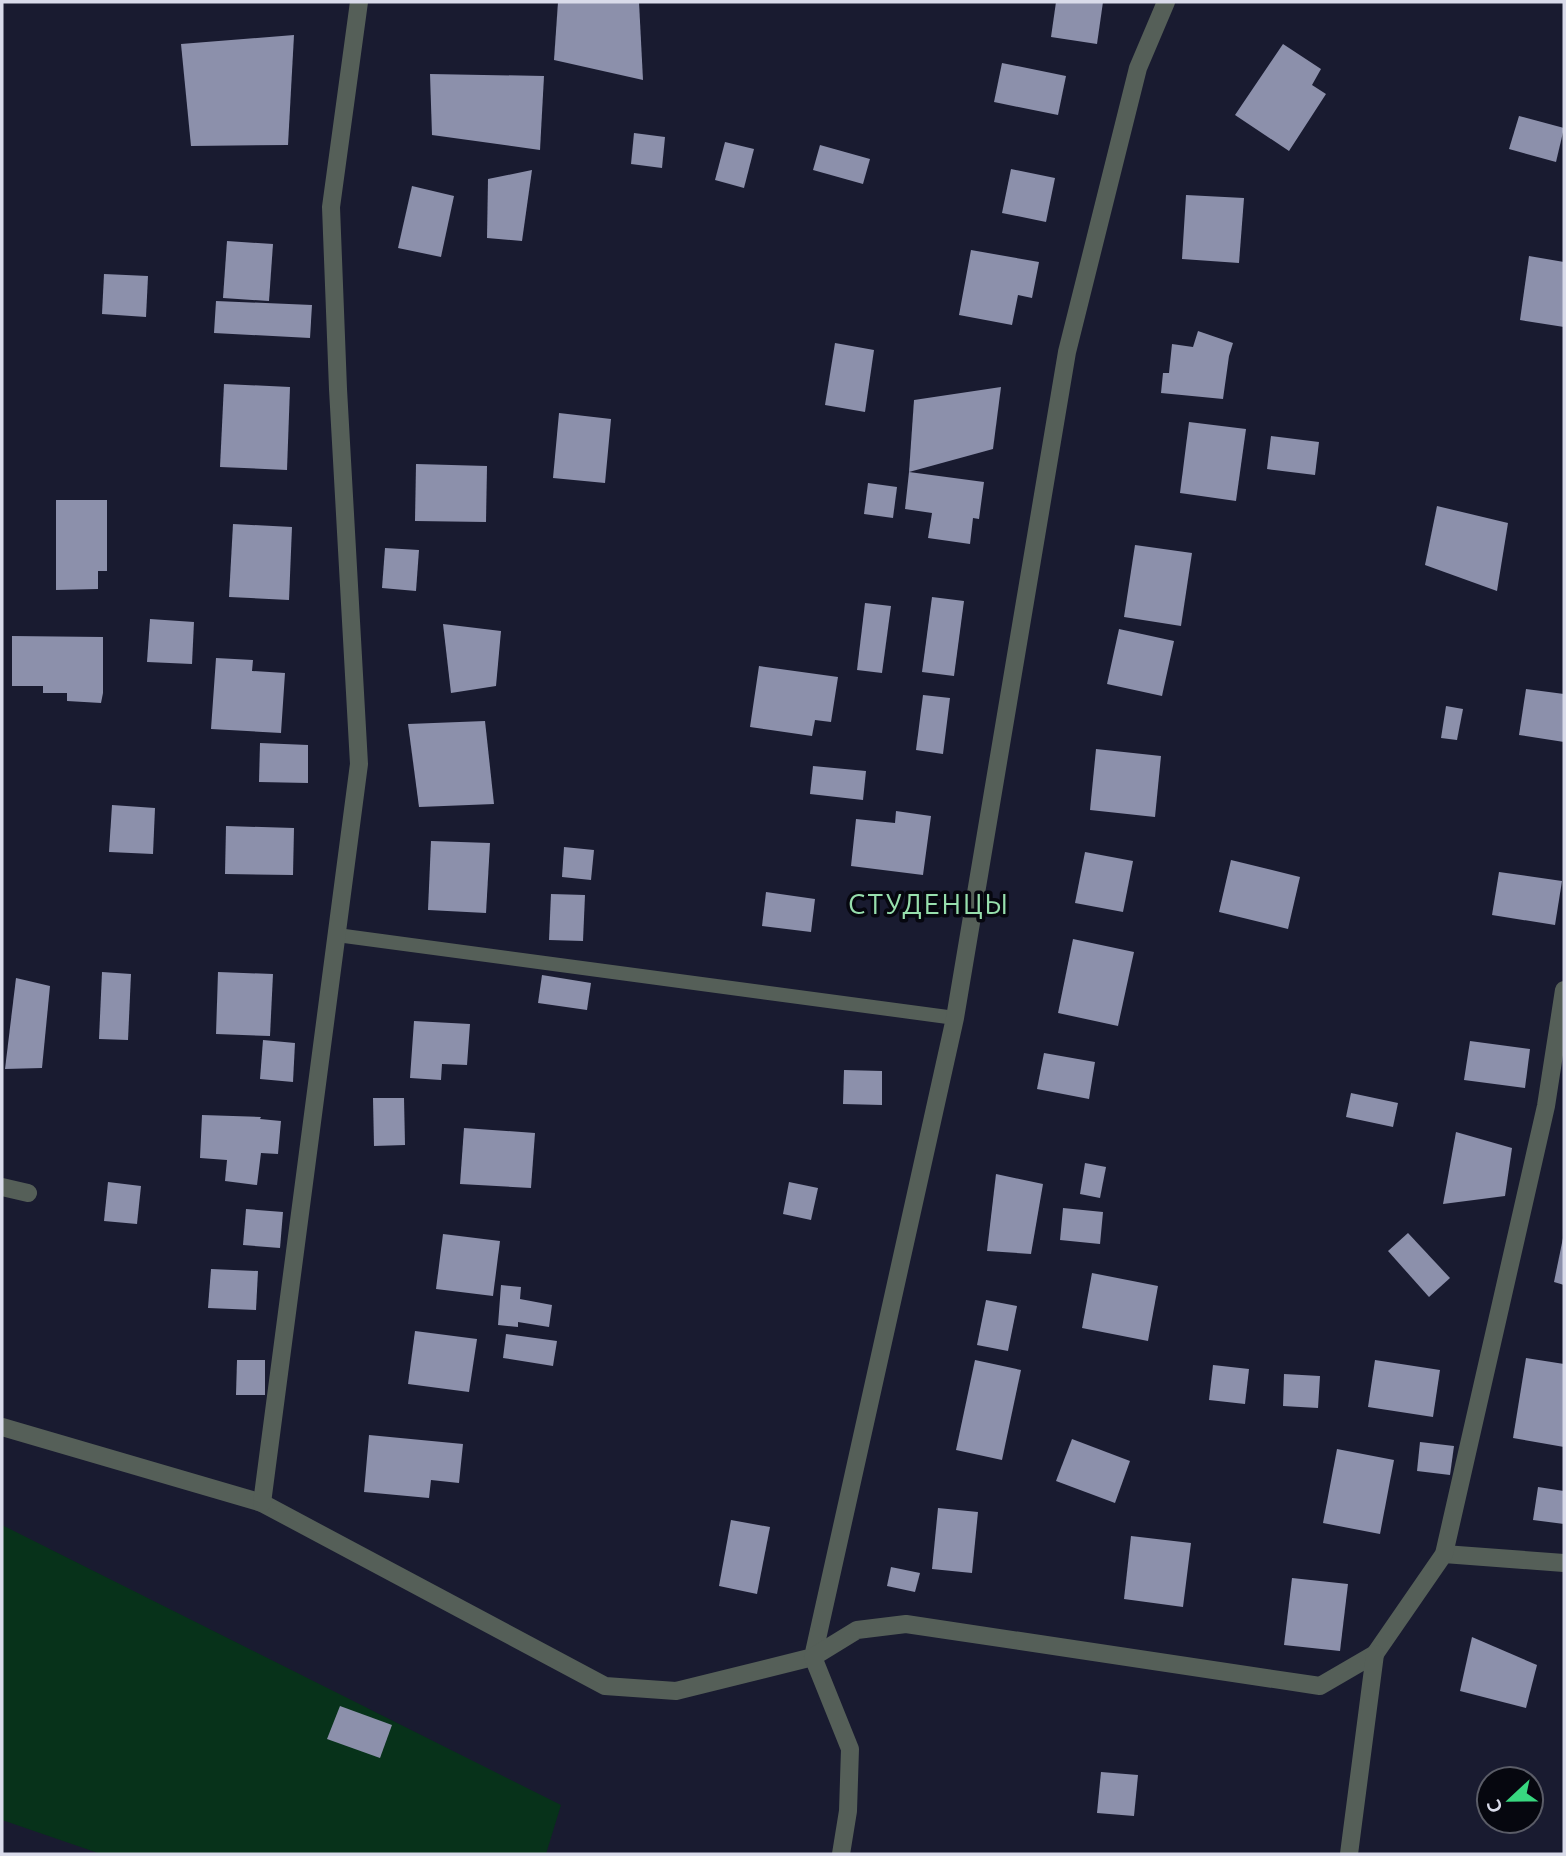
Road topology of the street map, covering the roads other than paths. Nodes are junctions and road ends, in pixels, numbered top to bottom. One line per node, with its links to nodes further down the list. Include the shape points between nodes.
1 (359, 2): 3 (street, via 331,207 359,764)
2 (1166, 2): 5 (street, via 1138,68 1067,352)
3 (337, 934): 5 (lane); 9 (street)
4 (1564, 990): 10 (street, via 1546,1106)
5 (955, 1018): 13 (street)
6 (2, 1187): 7 (street)
7 (28, 1193)
8 (2, 1427): 9 (street)
9 (262, 1503): 13 (street, via 605,1686 676,1691)
10 (1444, 1554): 11 (street); 12 (street)
11 (1564, 1563)
12 (1375, 1654): 13 (street, via 1320,1686 906,1624 857,1630); 15 (street)
13 (813, 1657): 14 (street, via 850,1749)
14 (841, 1854)
15 (1349, 1854)

